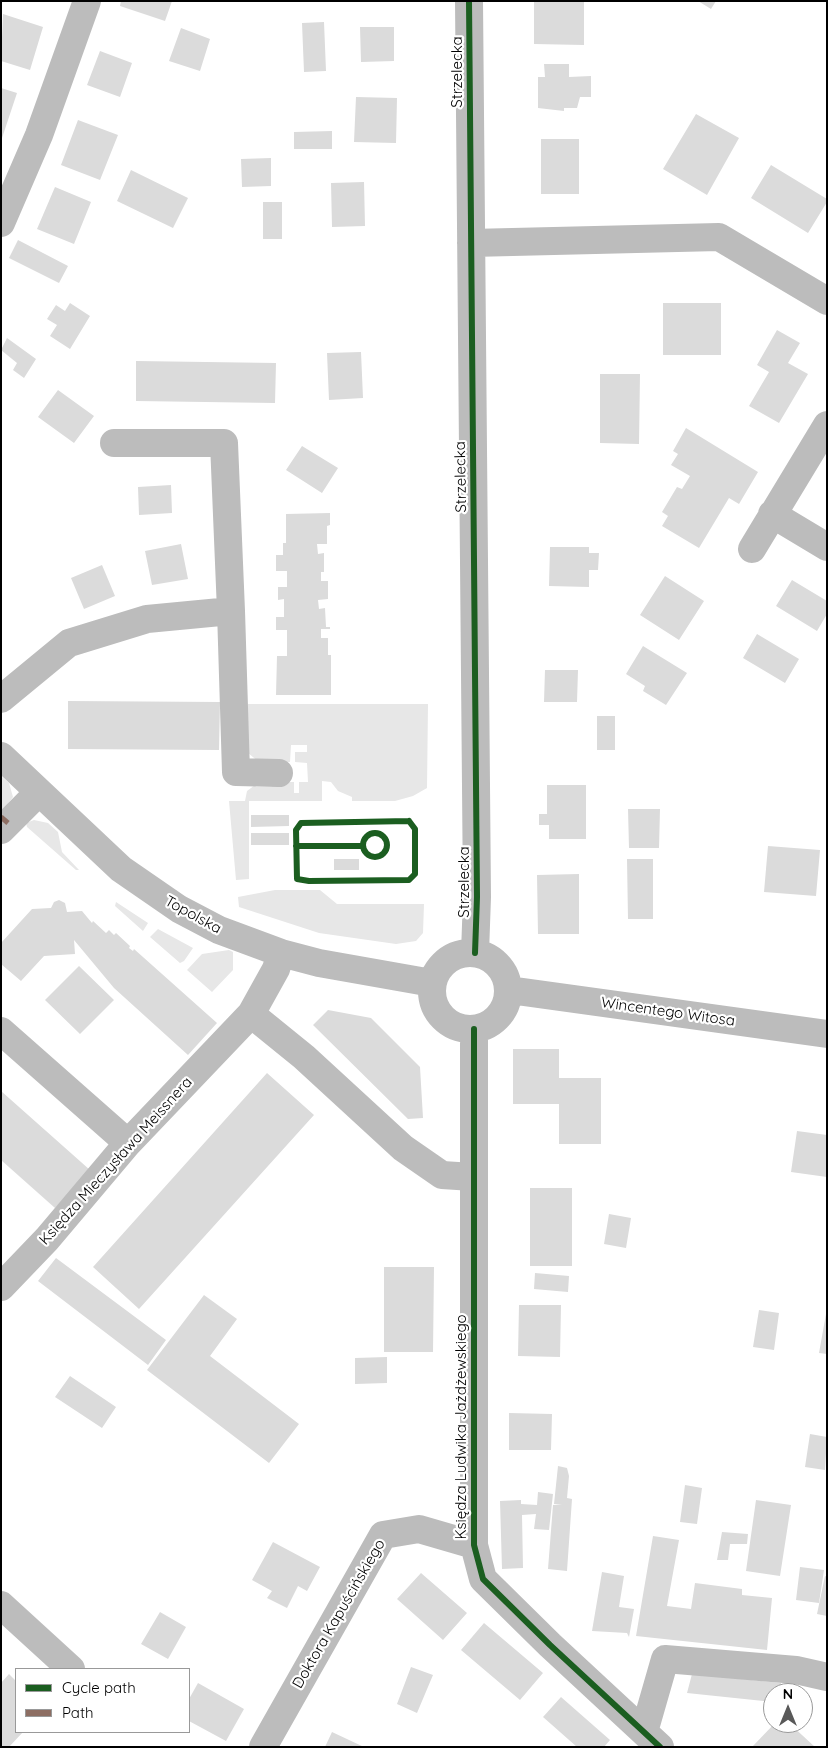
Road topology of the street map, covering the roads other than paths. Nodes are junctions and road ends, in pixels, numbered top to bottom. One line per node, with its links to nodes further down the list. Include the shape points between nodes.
1 (87, 1): 3 (street, via 39,135)
2 (469, 1): 4 (street, Strzelecka)
3 (1, 224)
4 (471, 243): 5 (street, via 718,237); 18 (street, Strzelecka, via 478,897)
5 (827, 301)
6 (827, 425): 8 (street)
7 (114, 443): 11 (street, via 224,443)
8 (772, 514): 9 (street); 10 (street)
9 (827, 547)
10 (752, 549)
11 (230, 611): 12 (street, via 147,619 69,643); 14 (street, via 236,772)
12 (1, 699)
13 (1, 756): 15 (street, Topolska)
14 (279, 773)
15 (39, 792): 16 (street); 17 (street, Topolska, via 121,869 179,910 219,930)
16 (1, 830)
17 (281, 953): 19 (street, Topolska, via 328,965); 21 (street, Księdza Mieczysława Meissnera)
18 (475, 953): 19 (street, via 464,953 443,963); 20 (street, via 495,961 505,974)
19 (432, 983): 22 (street, via 435,1007 441,1017 462,1029)
20 (509, 990): 22 (street, via 502,1012 485,1027); 24 (street, Wincentego Witosa)
21 (252, 1014): 25 (street, Księdza Mieczysława Meissnera); 26 (street, via 403,1148 442,1175)
22 (474, 1029): 26 (street, Księdza Ludwika Jażdżewskiego)
23 (1, 1031): 25 (street)
24 (827, 1034)
25 (128, 1143): 27 (street, Księdza Mieczysława Meissnera)
26 (473, 1177): 28 (street, Księdza Ludwika Jażdżewskiego)
27 (1, 1287)
28 (474, 1544): 32 (street, Księdza Ludwika Jażdżewskiego, via 483,1579); 33 (street, Doktora Kapuścińskiego, via 419,1528 383,1535)
29 (1, 1605): 30 (street)
30 (70, 1668)
31 (827, 1677): 32 (street, via 796,1670 665,1659)
32 (652, 1739)
33 (263, 1747)

